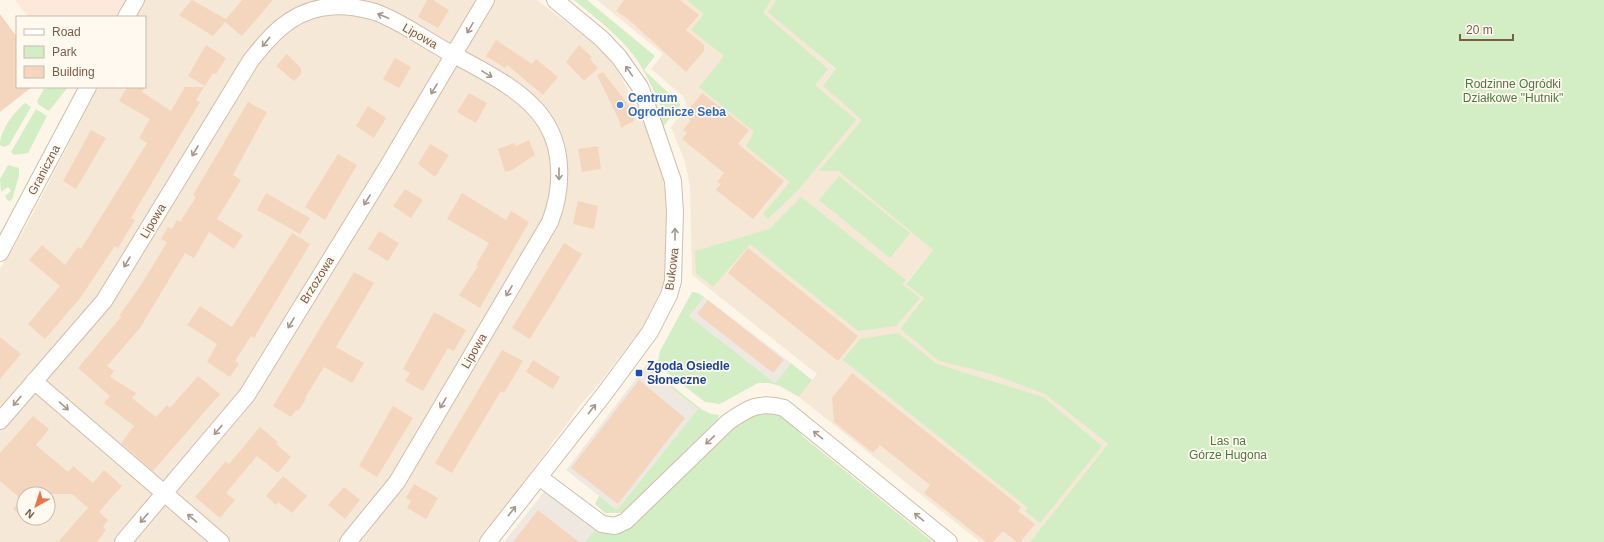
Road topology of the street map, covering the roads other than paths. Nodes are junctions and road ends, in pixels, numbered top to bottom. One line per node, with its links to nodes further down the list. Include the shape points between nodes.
1 (136, 0): 4 (street)
2 (486, 0): 5 (street, Brzozowa, one-way to 5)
3 (555, 0): 10 (street, Bukowa, one-way to 3, via 650,332 669,295 673,281 675,243 672,181 664,151 640,87 619,57 602,39)
4 (127, 16)
5 (454, 55): 8 (street, Lipowa, one-way to 8, via 394,20 375,12 338,5 308,11 282,26 250,60 104,301); 11 (street, Brzozowa, one-way to 11, via 247,395); 14 (street, Lipowa, one-way to 14, via 521,96 546,122 555,143 560,172 554,212 397,482)
6 (87, 88): 7 (street, Graniczna)
7 (0, 253)
8 (34, 381): 9 (street, Lipowa, one-way to 9); 11 (street, one-way to 11)
9 (0, 421)
10 (539, 477): 15 (street, Bukowa, one-way to 10); 16 (street, one-way to 10, via 784,408 770,404 758,405 728,422 626,521 615,526 602,524)
11 (164, 495): 12 (street, Brzozowa, one-way to 12); 13 (street, one-way to 11)
12 (123, 542)
13 (221, 542)
14 (348, 542)
15 (488, 542)
16 (949, 542)

